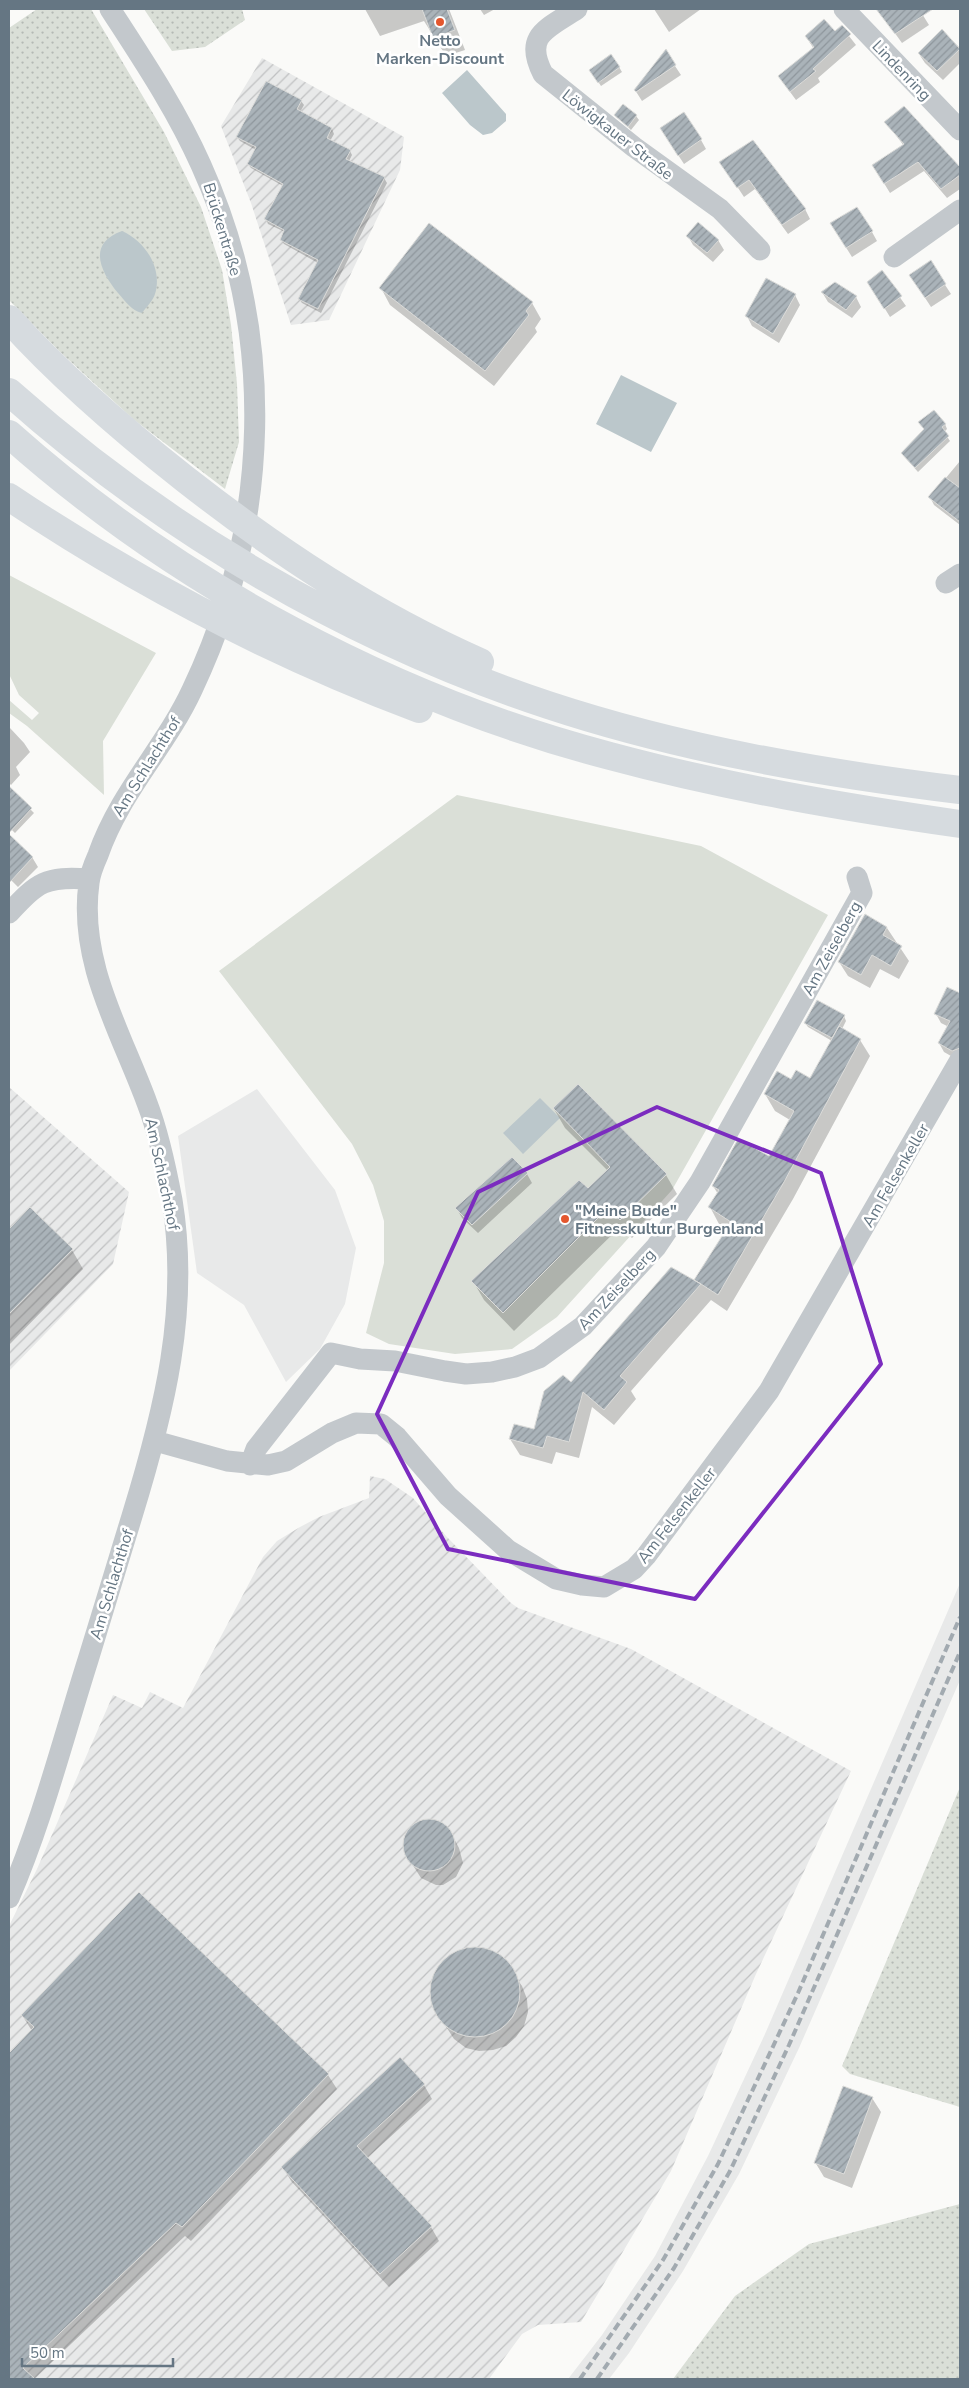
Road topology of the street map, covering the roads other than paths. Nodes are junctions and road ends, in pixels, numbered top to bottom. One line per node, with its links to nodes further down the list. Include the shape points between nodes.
1 (110, 9): 11 (street, Brückentraße, via 162,87 185,129 220,212 244,302 251,352 256,430)
2 (577, 9): 6 (street, Löwigkauer Straße, via 541,33 535,45 535,58 543,74 634,147 720,209)
3 (844, 9): 4 (street, Lindenring)
4 (960, 130)
5 (960, 210): 7 (street)
6 (760, 250)
7 (894, 257)
8 (9, 319): 13 (highway, via 78,389 130,434 274,547 408,628 515,677)
9 (9, 392): 13 (highway, via 88,459 146,502 265,578 334,616 430,661)
10 (9, 434): 14 (highway, via 105,512 242,601 358,664)
11 (253, 474): 18 (street, Am Schlachthof, via 242,547 211,649 190,696 127,792 103,839)
12 (9, 497): 14 (highway, via 59,531 200,612 312,666 454,722)
13 (549, 706): 15 (highway, via 723,752)
14 (503, 723): 16 (highway, via 608,756 746,788)
15 (960, 790)
16 (960, 824)
17 (857, 877): 22 (street, Am Zeiselberg, via 862,893 700,1182 656,1247 583,1326 539,1358 492,1372 445,1372 395,1361 331,1353 256,1449)
18 (89, 879): 19 (street, via 65,877 45,881); 21 (street, Am Schlachthof, via 89,946 107,1004 150,1109 176,1229 179,1276 175,1336)
19 (9, 913)
20 (960, 1060): 22 (street, Am Felsenkeller, via 770,1391 646,1556 618,1580 604,1587 556,1579 508,1550 448,1496 381,1424 356,1423 332,1433 286,1461)
21 (155, 1441): 22 (street, Am Felsenkeller); 23 (street, Am Schlachthof, via 43,1805)
22 (250, 1465)
23 (9, 1898)

